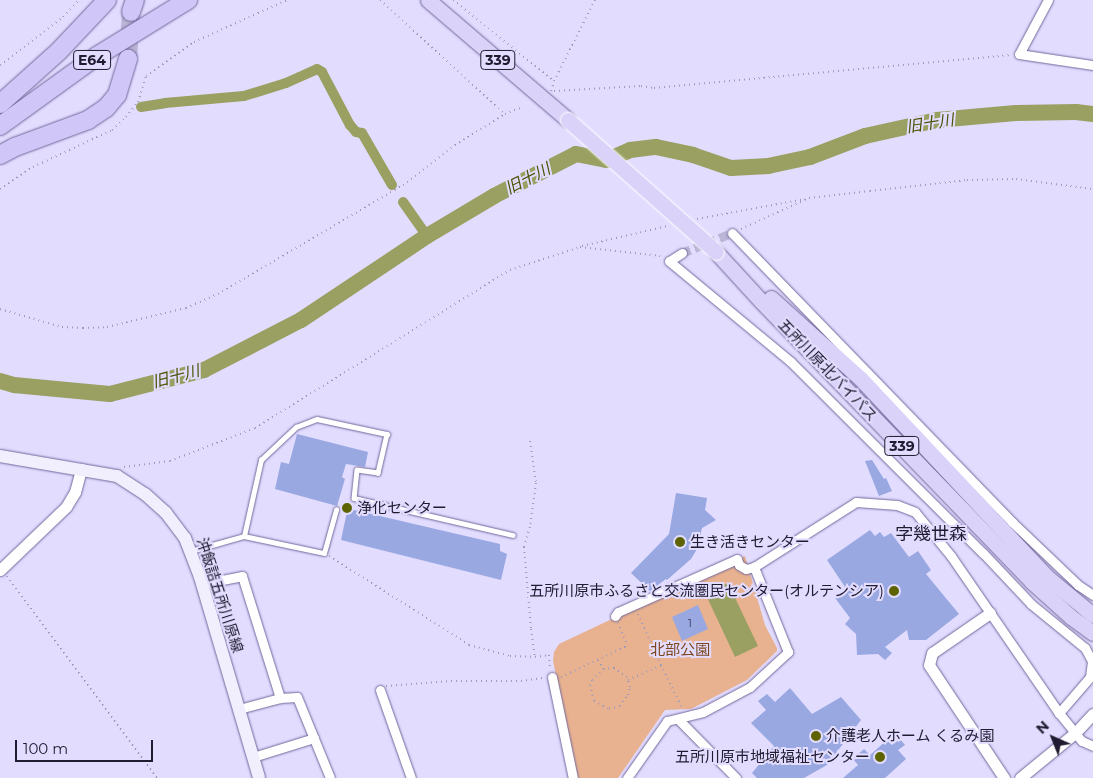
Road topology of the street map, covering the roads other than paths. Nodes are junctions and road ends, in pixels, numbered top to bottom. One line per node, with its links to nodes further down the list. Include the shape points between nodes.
1 (107, 0): 7 (highway, via 59,52)
2 (188, 0): 8 (highway, E64, via 97,56)
3 (428, 0): 11 (highway, 五所川原北バイパス / 339, bridge, via 677,214)
4 (1048, 0): 6 (street, via 1020,54)
5 (128, 59): 9 (highway, via 117,95 106,108 88,120)
6 (1093, 66)
7 (0, 104)
8 (0, 126)
9 (0, 155)
10 (732, 234): 22 (street, via 1012,522 1078,585)
11 (716, 252): 24 (highway, 五所川原北バイパス / 339, via 861,379 1047,577); 26 (highway, 五所川原北バイパス / 339, via 1032,582)
12 (682, 253): 31 (street, via 669,261 791,362 1031,604 1085,648 1092,661 1090,677)
13 (0, 456): 14 (main road, 沖飯詰五所川原線)
14 (81, 470): 18 (main road, 沖飯詰五所川原線, via 117,476 146,494 185,538); 20 (street, via 75,492 66,507)
15 (336, 510): 17 (lane, via 324,553)
16 (513, 535): 17 (lane, via 354,498 357,470 378,472 387,434 317,419 296,427 262,460)
17 (244, 536): 18 (lane)
18 (190, 552): 21 (main road, 沖飯詰五所川原線)
19 (754, 567): 23 (street, via 856,502 897,506 915,512); 25 (street, via 746,569 737,559); 33 (street, via 788,652 750,687 703,712)
20 (1, 569)
21 (202, 584): 29 (street, via 242,576); 30 (main road, 沖飯詰五所川原線)
22 (1093, 595)
23 (990, 614): 31 (street); 44 (street, via 932,653 929,665)
24 (1093, 615)
25 (615, 616)
26 (1093, 633)
27 (552, 679): 41 (street)
28 (380, 690): 40 (street)
29 (280, 698): 30 (street); 35 (street, via 296,697)
30 (239, 709): 37 (main road, 沖飯詰五所川原線)
31 (1058, 713): 34 (street)
32 (1093, 714): 34 (street)
33 (682, 718): 42 (street, via 667,721); 43 (street)
34 (1075, 733): 36 (street); 45 (street)
35 (314, 738): 37 (street); 39 (street)
36 (1093, 746)
37 (253, 757): 38 (main road, 沖飯詰五所川原線)
38 (259, 778)
39 (330, 778)
40 (411, 778)
41 (573, 778)
42 (627, 778)
43 (736, 778)
44 (1004, 778)
45 (1020, 778)

